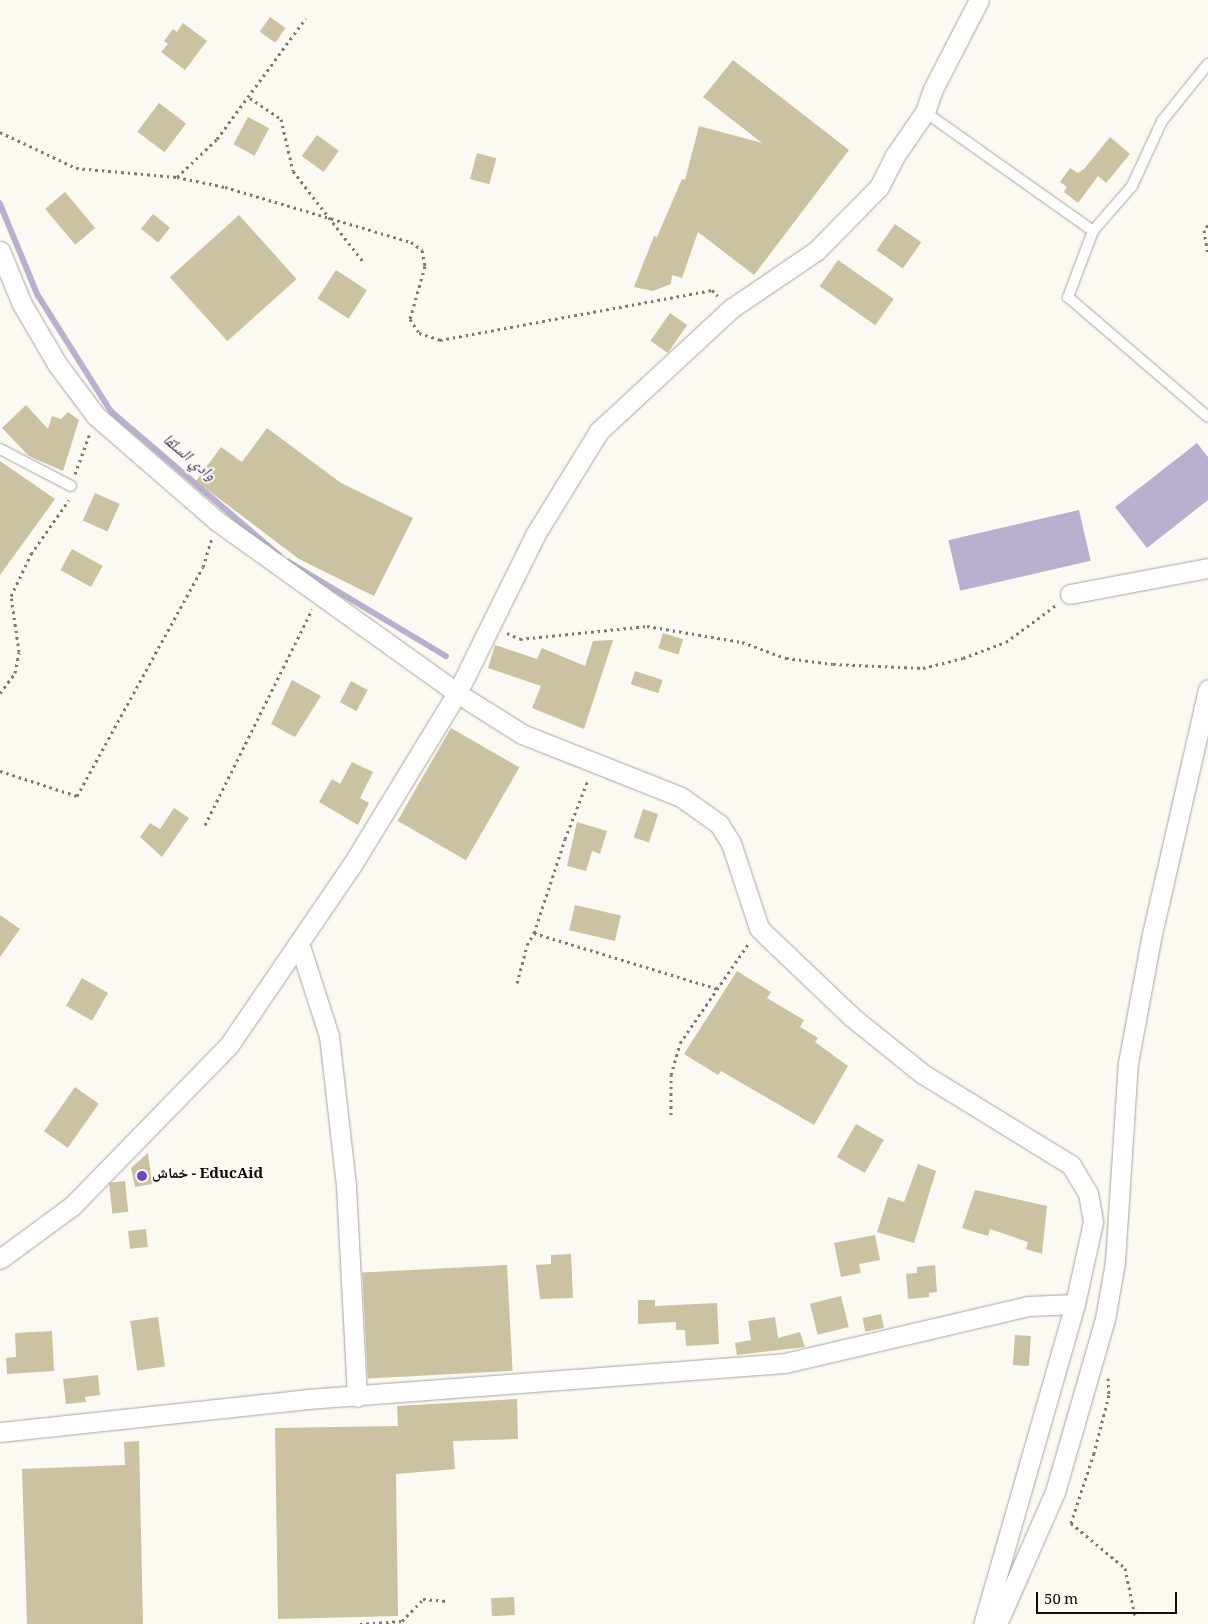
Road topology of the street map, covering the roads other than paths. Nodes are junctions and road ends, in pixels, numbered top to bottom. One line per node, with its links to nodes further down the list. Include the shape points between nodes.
1 (979, 0): 3 (street, via 933,89)
2 (1208, 64): 4 (lane, via 1162,121 1132,186)
3 (925, 112): 4 (lane); 12 (street, via 894,157 879,186 816,251 732,308 599,431 535,535)
4 (1093, 231): 6 (lane, via 1068,297)
5 (0, 251): 12 (street, via 22,304 57,364 96,416 217,521)
6 (1208, 417)
7 (0, 449): 8 (lane)
8 (71, 486)
9 (1208, 568): 10 (street)
10 (1070, 594)
11 (1208, 690): 19 (street, via 1152,934 1128,1063 1116,1252 1105,1319 1055,1492)
12 (457, 693): 13 (street, via 352,865); 15 (street, via 522,734 681,797 719,824 731,843 759,928 852,1016 922,1074 1071,1165 1088,1193 1093,1222)
13 (299, 943): 14 (street, via 229,1045 72,1206); 16 (street, via 330,1036 346,1186)
14 (0, 1259)
15 (1075, 1304): 16 (street, via 1028,1306 785,1362); 18 (street)
16 (357, 1397): 17 (street)
17 (0, 1432)
18 (983, 1624)
19 (997, 1624)

